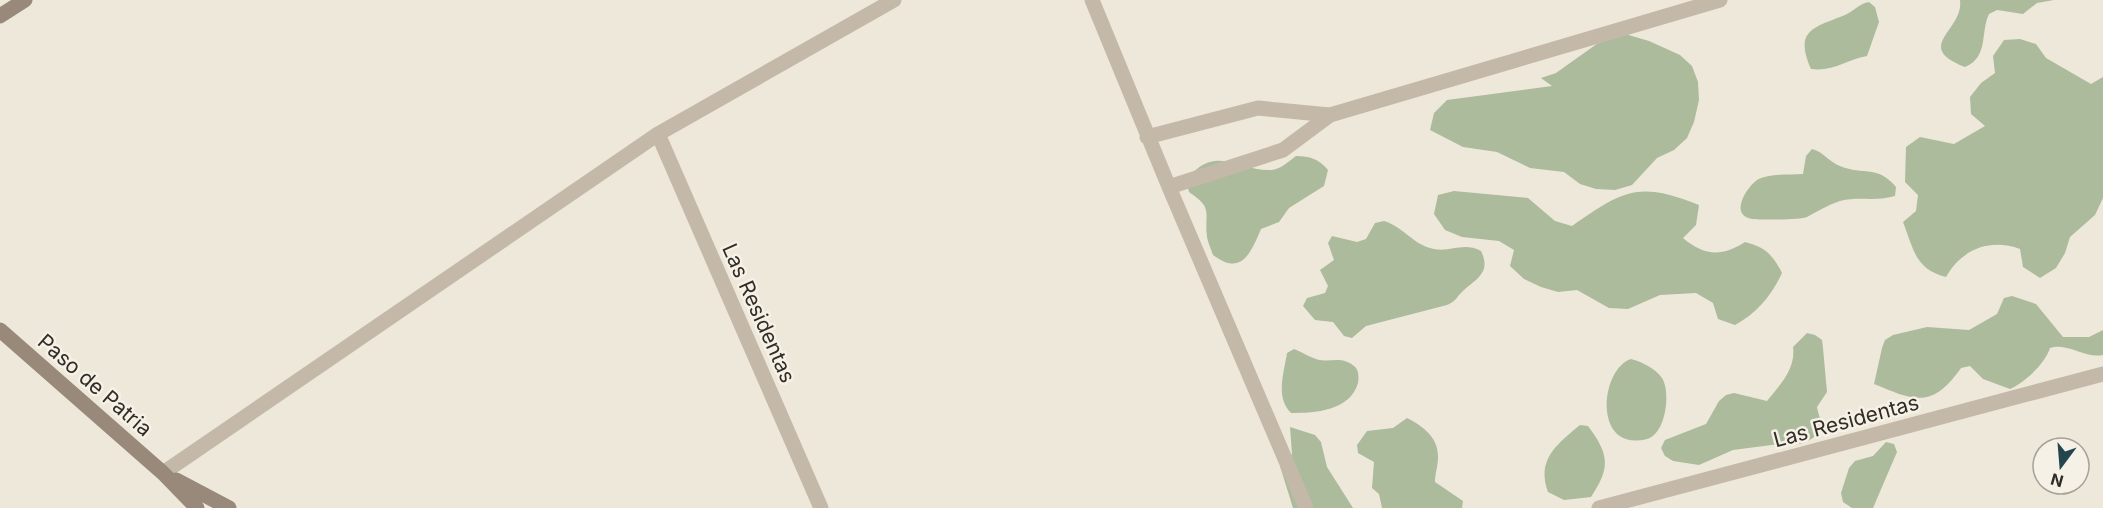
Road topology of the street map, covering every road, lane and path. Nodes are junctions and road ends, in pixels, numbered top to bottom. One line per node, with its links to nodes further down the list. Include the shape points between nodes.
1 (25, 0): 5 (street)
2 (894, 0): 7 (street)
3 (1092, 0): 8 (street)
4 (1720, 0): 6 (street)
5 (0, 16)
6 (1330, 115): 8 (street, via 1258,108); 9 (street, via 1283,150)
7 (658, 134): 12 (street); 15 (street, Las Residentas)
8 (1147, 137): 9 (street)
9 (1169, 187): 16 (street)
10 (0, 330): 12 (street, Paso de Patria)
11 (2103, 374): 17 (street, Las Residentas)
12 (163, 472): 13 (street, Paso de Patria); 14 (street, Paso de Patria)
13 (197, 508)
14 (229, 508)
15 (821, 508)
16 (1306, 508)
17 (1599, 508)

